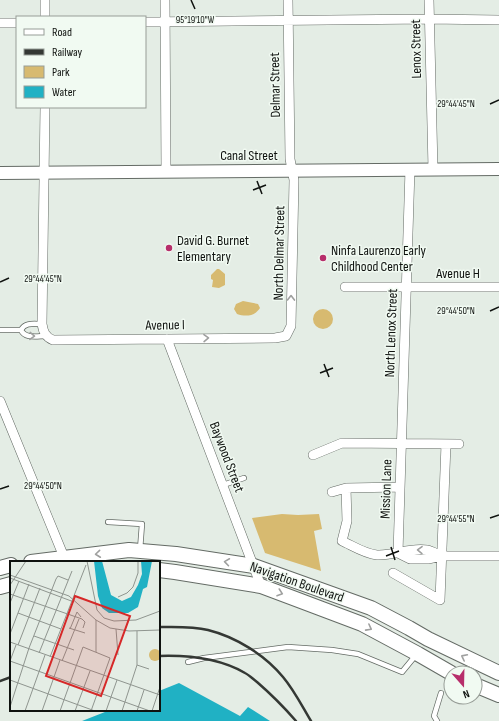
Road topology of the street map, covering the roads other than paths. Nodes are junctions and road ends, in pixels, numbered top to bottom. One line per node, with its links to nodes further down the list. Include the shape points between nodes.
1 (45, 0): 5 (street)
2 (165, 0): 10 (street)
3 (288, 0): 8 (street, Delmar Street)
4 (429, 0): 6 (street, Lenox Street)
5 (45, 16)
6 (429, 19): 7 (street); 8 (street); 16 (street, Lenox Street)
7 (499, 20)
8 (288, 21): 10 (street); 17 (street, Delmar Street)
9 (146, 22): 10 (street)
10 (165, 22): 18 (street)
11 (0, 23): 12 (street)
12 (16, 23)
13 (45, 108): 19 (street)
14 (499, 168): 16 (street, Canal Street)
15 (410, 169): 16 (street, Canal Street); 17 (street, Canal Street); 23 (street, North Lenox Street)
16 (433, 169)
17 (291, 170): 18 (street, Canal Street); 28 (street, North Delmar Street, one-way to 17, via 291,326 294,187)
18 (166, 171): 19 (street, Canal Street)
19 (44, 172): 20 (street, Canal Street); 24 (street)
20 (0, 173)
21 (345, 287): 23 (street, Avenue H)
22 (499, 287): 23 (street, Avenue H)
23 (407, 288): 31 (street, North Lenox Street)
24 (42, 324): 26 (lane, via 26,324); 27 (street)
25 (0, 330): 26 (lane)
26 (21, 330): 27 (lane, one-way to 27, via 26,336)
27 (46, 336): 29 (street, Avenue I, via 53,340)
28 (286, 336): 29 (street, Avenue I, one-way to 28)
29 (167, 339): 37 (street, Baywood Street)
30 (0, 401): 46 (street)
31 (402, 426): 32 (street, Mission Lane)
32 (402, 443): 33 (street); 35 (street, via 342,443); 38 (street, Mission Lane)
33 (446, 444): 34 (street); 44 (street)
34 (459, 444)
35 (313, 455)
36 (244, 478): 37 (lane)
37 (223, 485): 49 (street, Baywood Street)
38 (400, 487): 39 (street); 43 (street, Mission Lane)
39 (346, 488): 40 (street); 43 (street, via 347,521 342,541 370,554)
40 (332, 492)
41 (108, 522): 42 (lane, via 142,524)
42 (140, 551): 46 (main road, Navigation Boulevard, one-way to 46, via 128,550); 49 (main road, Navigation Boulevard, one-way to 42)
43 (398, 553): 44 (street, via 428,550)
44 (442, 556): 45 (street); 52 (street, via 440,600)
45 (499, 556)
46 (65, 560): 47 (main road, Navigation Boulevard)
47 (48, 561)
48 (10, 565): 50 (main road)
49 (254, 566): 54 (street, Baywood Street); 56 (main road, Navigation Boulevard, via 371,608)
50 (0, 568)
51 (160, 570): 54 (main road, Navigation Boulevard)
52 (393, 573)
53 (10, 584): 55 (main road)
54 (261, 586): 57 (main road, Navigation Boulevard, one-way to 57, via 362,624)
55 (0, 587)
56 (428, 639): 57 (main road); 60 (main road, Navigation Boulevard, one-way to 56)
57 (418, 654): 58 (lane, via 402,672 358,654 288,647); 59 (main road, Navigation Boulevard)
58 (188, 662)
59 (443, 668)
60 (499, 673)
61 (483, 688): 63 (main road)
62 (442, 693): 64 (lane, via 434,716)
63 (499, 694)
64 (437, 721)

